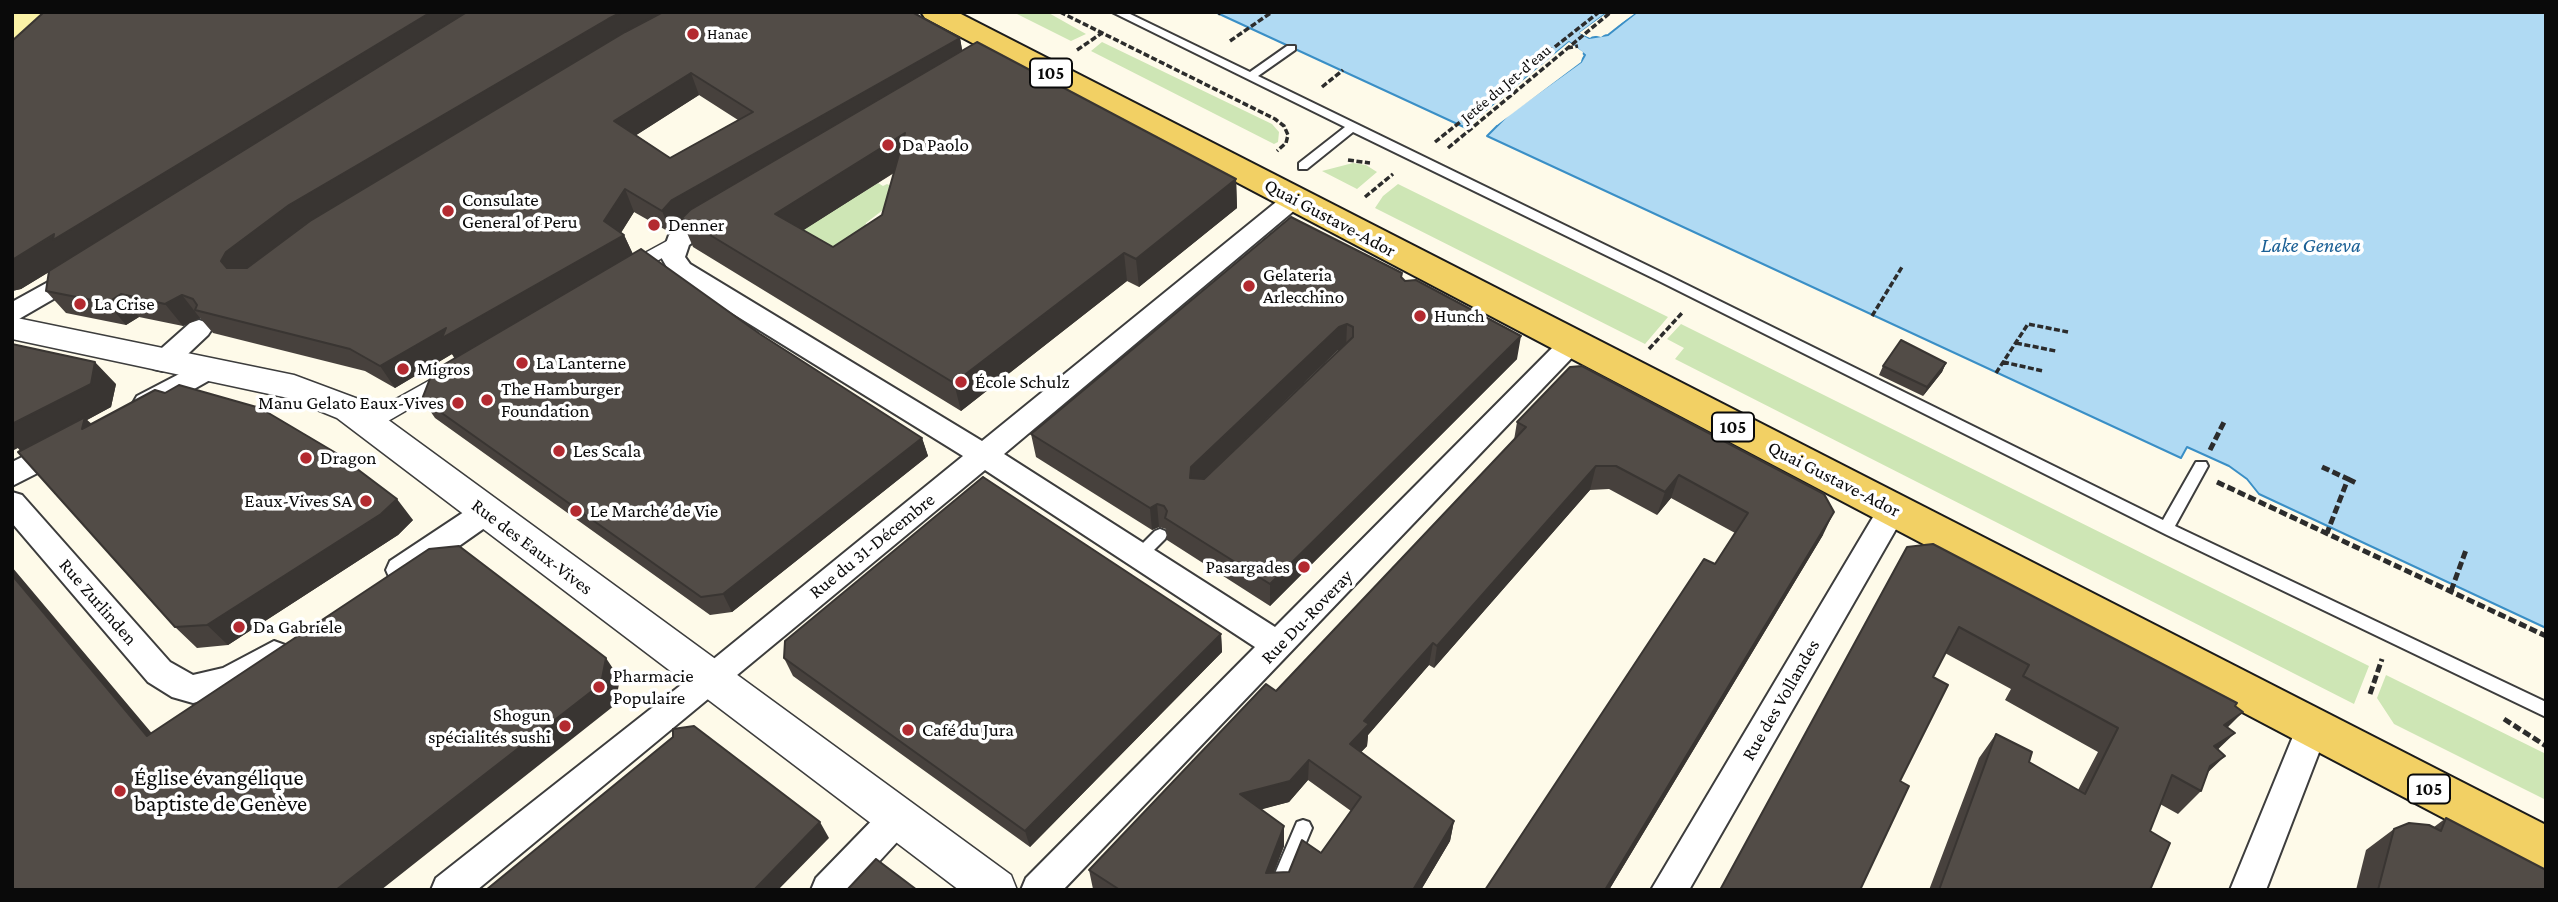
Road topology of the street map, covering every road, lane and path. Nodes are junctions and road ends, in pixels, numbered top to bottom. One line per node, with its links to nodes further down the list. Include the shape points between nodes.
1 (31, 12): 9 (main road)
2 (935, 12): 23 (main road, Quai Gustave-Ador / 105, via 989,55)
3 (1060, 12): 10 (path)
4 (1117, 12): 15 (lane)
5 (1272, 12): 8 (path)
6 (1599, 12): 16 (path)
7 (1611, 12): 11 (path, Jetée du Jet-d'eau)
8 (1250, 27)
9 (12, 30)
10 (1104, 32): 14 (path); 19 (path, via 1284,125 1286,143)
11 (1569, 46): 12 (path); 18 (path, Jetée du Jet-d'eau)
12 (1578, 46)
13 (1291, 48): 15 (lane)
14 (1077, 50)
15 (1250, 77): 17 (lane)
16 (1459, 124)
17 (1352, 127): 20 (lane); 58 (lane)
18 (1454, 143)
19 (1277, 152)
20 (1303, 166)
21 (1393, 174): 22 (path)
22 (1365, 197)
23 (1294, 199): 35 (main road, Quai Gustave-Ador / 105, via 1432,278); 49 (street, Rue du 31-Décembre)
24 (738, 201): 25 (street)
25 (678, 241): 28 (street); 49 (street, via 673,257 681,271)
26 (94, 263): 30 (street)
27 (1902, 267): 31 (path)
28 (614, 279)
29 (1682, 313): 37 (path)
30 (12, 314)
31 (1872, 316)
32 (12, 328): 39 (street, Rue des Eaux-Vives)
33 (199, 329): 39 (street)
34 (2068, 332): 36 (path, via 2028,324)
35 (1573, 343): 56 (main road, Quai Gustave-Ador / 105); 67 (street, Rue Du-Roveray)
36 (2016, 343): 38 (path); 40 (path)
37 (1647, 351)
38 (2056, 351)
39 (163, 362): 42 (street, Rue des Eaux-Vives)
40 (2003, 362): 43 (path); 44 (path)
41 (463, 368): 47 (street)
42 (208, 369): 45 (street); 47 (street, Rue des Eaux-Vives, via 321,395)
43 (2043, 371)
44 (1996, 373)
45 (118, 419)
46 (2225, 419): 51 (path)
47 (369, 423): 57 (street, Rue des Eaux-Vives)
48 (83, 438): 52 (street)
49 (983, 455): 62 (street); 69 (street, Rue du 31-Décembre)
50 (2322, 467): 53 (path)
51 (2199, 470): 58 (lane); 59 (path)
52 (12, 475)
53 (2348, 479): 54 (path); 59 (path)
54 (2358, 484)
55 (12, 503): 65 (street, Rue Zurlinden, via 159,671 183,687 230,680)
56 (1892, 510): 72 (main road, Quai Gustave-Ador / 105); 81 (street, Rue des Vollandes)
57 (486, 512): 63 (street); 69 (street, Rue des Eaux-Vives)
58 (2166, 528): 71 (lane)
59 (2327, 533): 64 (path)
60 (1160, 535): 62 (lane)
61 (2466, 550): 64 (path)
62 (1139, 556): 67 (street)
63 (383, 582)
64 (2451, 591): 66 (path)
65 (303, 635)
66 (2546, 636)
67 (1279, 646): 79 (street, Rue Du-Roveray)
68 (2382, 659): 70 (path)
69 (711, 680): 73 (street, Rue des Eaux-Vives); 76 (street, Rue du 31-Décembre)
70 (2370, 694)
71 (2546, 710)
72 (2312, 729): 75 (main road, Quai Gustave-Ador / 105); 82 (street)
73 (897, 818): 77 (street); 78 (street, Rue des Eaux-Vives)
74 (1303, 828): 80 (lane)
75 (2546, 850)
76 (449, 890)
77 (829, 890)
78 (995, 890)
79 (1039, 890)
80 (1277, 890)
81 (1669, 890)
82 (2248, 890)

